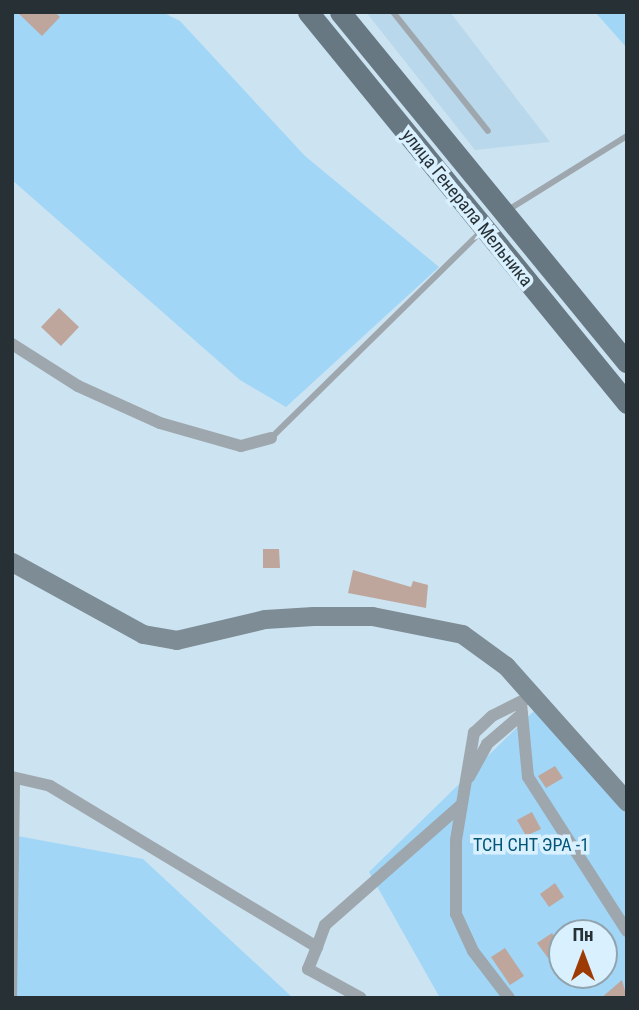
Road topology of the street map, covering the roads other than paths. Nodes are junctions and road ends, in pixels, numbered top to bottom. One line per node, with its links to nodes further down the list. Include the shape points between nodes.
1 (308, 12): 7 (main road, улица Генерала Мельника)
2 (341, 12): 6 (main road, улица Генерала Мельника)
3 (393, 12): 4 (lane)
4 (488, 131)
5 (627, 136): 6 (lane)
6 (504, 212): 7 (main road); 9 (main road, улица Генерала Мельника)
7 (484, 228): 10 (main road, улица Генерала Мельника); 11 (lane)
8 (12, 344): 11 (street, via 78,386 173,428 241,446)
9 (627, 363)
10 (627, 404)
11 (271, 438)
12 (12, 562): 13 (main road, via 143,634 176,639 265,619 313,617 372,617 462,634 506,666)
13 (525, 704): 15 (street, via 488,744); 15 (street, via 481,723); 16 (main road); 18 (street, via 527,777)
14 (15, 777): 19 (street, via 50,786); 20 (lane)
15 (463, 787): 17 (street)
16 (627, 802)
17 (460, 806): 19 (street, via 325,925); 22 (street, via 456,914 473,951)
18 (627, 931)
19 (317, 947): 21 (street, via 308,969)
20 (14, 998)
21 (361, 998)
22 (509, 998)

